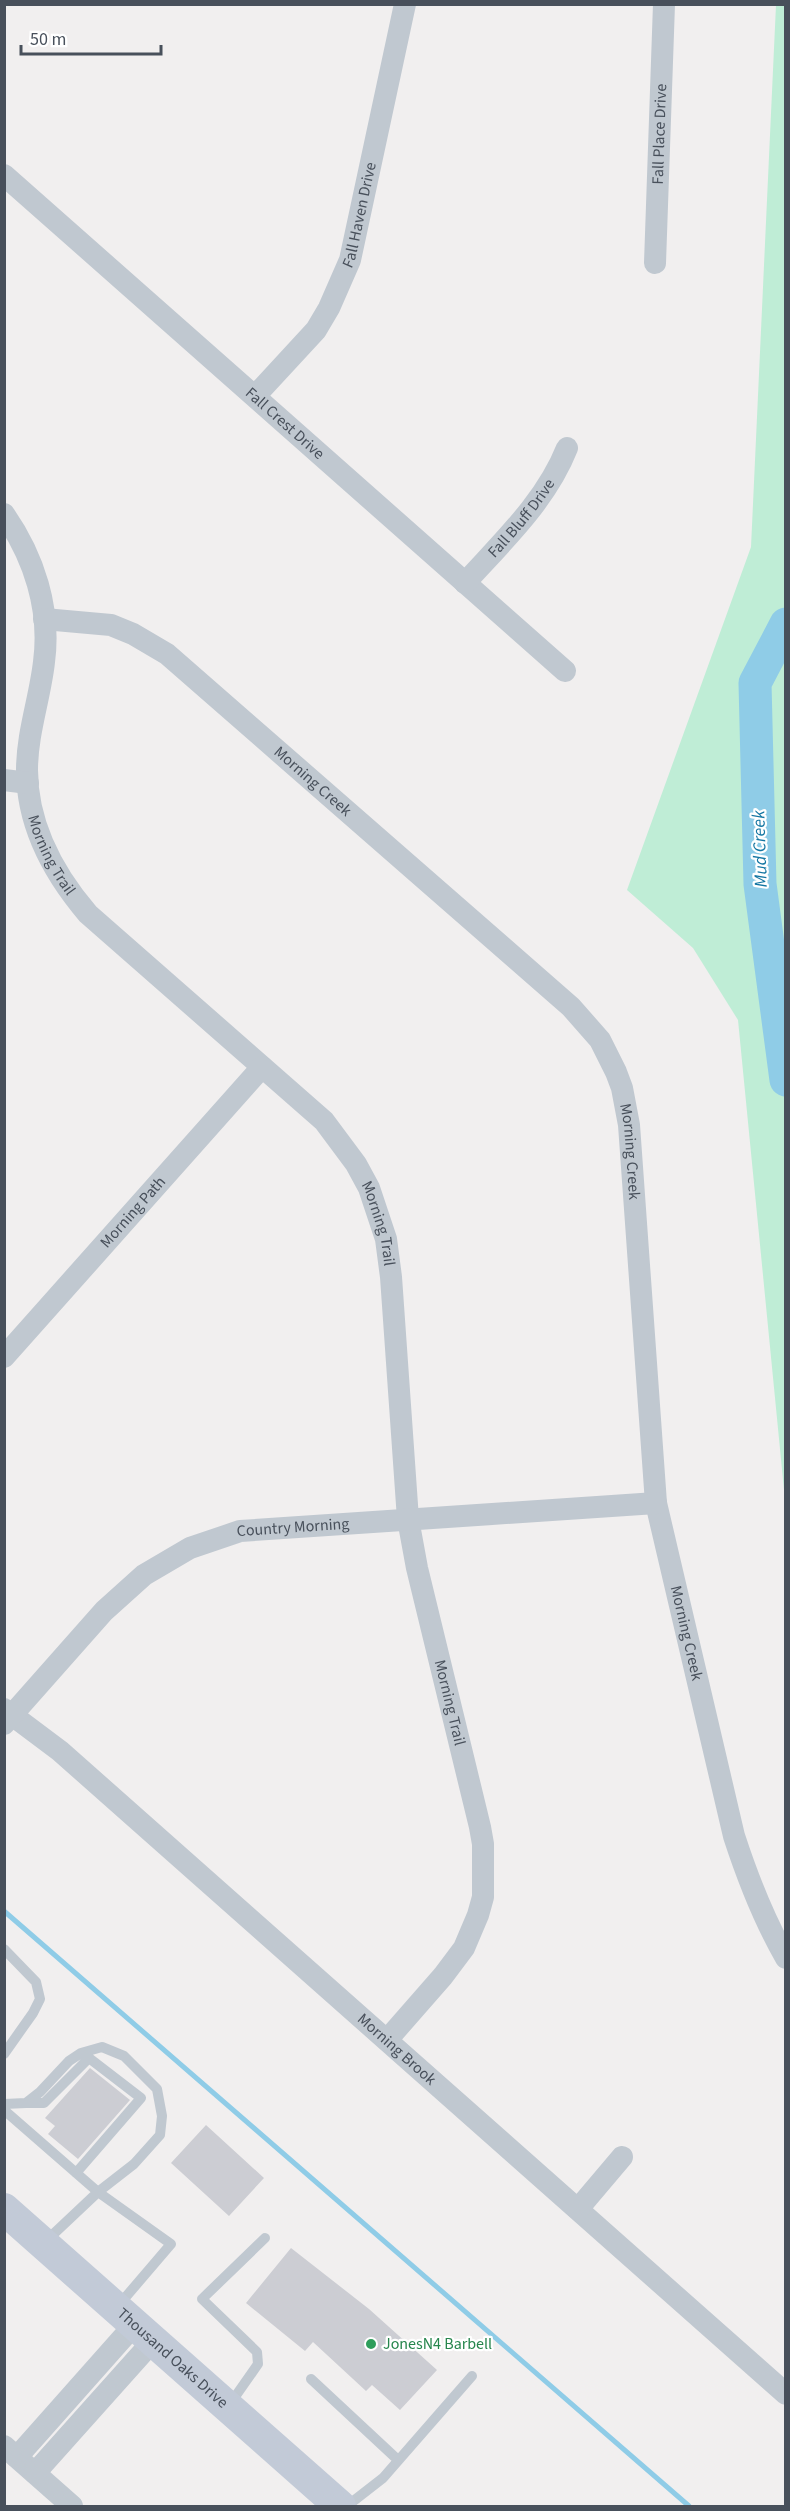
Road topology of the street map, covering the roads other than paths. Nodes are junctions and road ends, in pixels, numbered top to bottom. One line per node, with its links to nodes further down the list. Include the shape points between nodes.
1 (405, 4): 5 (street, Fall Haven Drive, via 350,260 315,330)
2 (664, 4): 4 (street, Fall Place Drive)
3 (4, 174): 5 (street, Fall Crest Drive)
4 (655, 263)
5 (255, 396): 8 (street, Fall Crest Drive)
6 (567, 448): 8 (street, Fall Bluff Drive, via 549,486 534,506)
7 (4, 514): 9 (street, Morning Trail, via 36,574)
8 (465, 583): 10 (street, Fall Crest Drive)
9 (44, 619): 12 (street, Morning Trail, via 44,662 28,752); 15 (street, Morning Creek, via 111,625 167,654 571,1007 600,1040 622,1088 629,1125)
10 (565, 671)
11 (4, 780): 12 (street)
12 (28, 783): 13 (street, Morning Trail, via 40,840 72,896)
13 (262, 1067): 14 (street, Morning Path); 16 (street, Morning Trail, via 311,1108 342,1142 369,1188 378,1213 391,1276)
14 (4, 1357)
15 (656, 1503): 16 (street, Country Morning); 19 (street, Morning Creek, via 734,1836 749,1884)
16 (408, 1519): 17 (street, Country Morning, via 240,1531 190,1548 123,1592); 20 (street, Morning Trail, via 480,1827 483,1897 464,1948)
17 (7, 1716): 20 (street, Morning Brook, via 60,1751)
18 (4, 1949): 21 (lane, via 36,1982 40,1999)
19 (786, 1958)
20 (387, 2040): 29 (street, Morning Brook)
21 (4, 2054)
22 (26, 2103): 23 (lane); 26 (lane, via 44,2103 89,2058 141,2098); 27 (lane, via 69,2061 102,2047 124,2056 158,2089 160,2135 134,2164)
23 (4, 2104)
24 (4, 2110): 26 (lane)
25 (621, 2157): 29 (street)
26 (76, 2173): 27 (lane)
27 (98, 2192): 31 (lane); 32 (lane, via 171,2244)
28 (4, 2209): 31 (main road, Thousand Oaks Drive)
29 (578, 2209): 35 (street, Morning Brook)
30 (265, 2238): 37 (lane, via 202,2300 257,2352 258,2364)
31 (43, 2244): 32 (main road, Thousand Oaks Drive)
32 (135, 2324): 36 (street); 37 (main road, Thousand Oaks Drive); 38 (street)
33 (472, 2376): 40 (lane)
34 (311, 2379): 40 (lane)
35 (786, 2394)
36 (64, 2404): 38 (street); 39 (street)
37 (228, 2406): 43 (main road, Thousand Oaks Drive)
38 (82, 2420): 41 (street)
39 (11, 2452): 41 (street)
40 (398, 2460): 44 (lane, via 383,2478)
41 (35, 2473): 42 (street)
42 (72, 2506)
43 (340, 2506)
44 (347, 2506)

